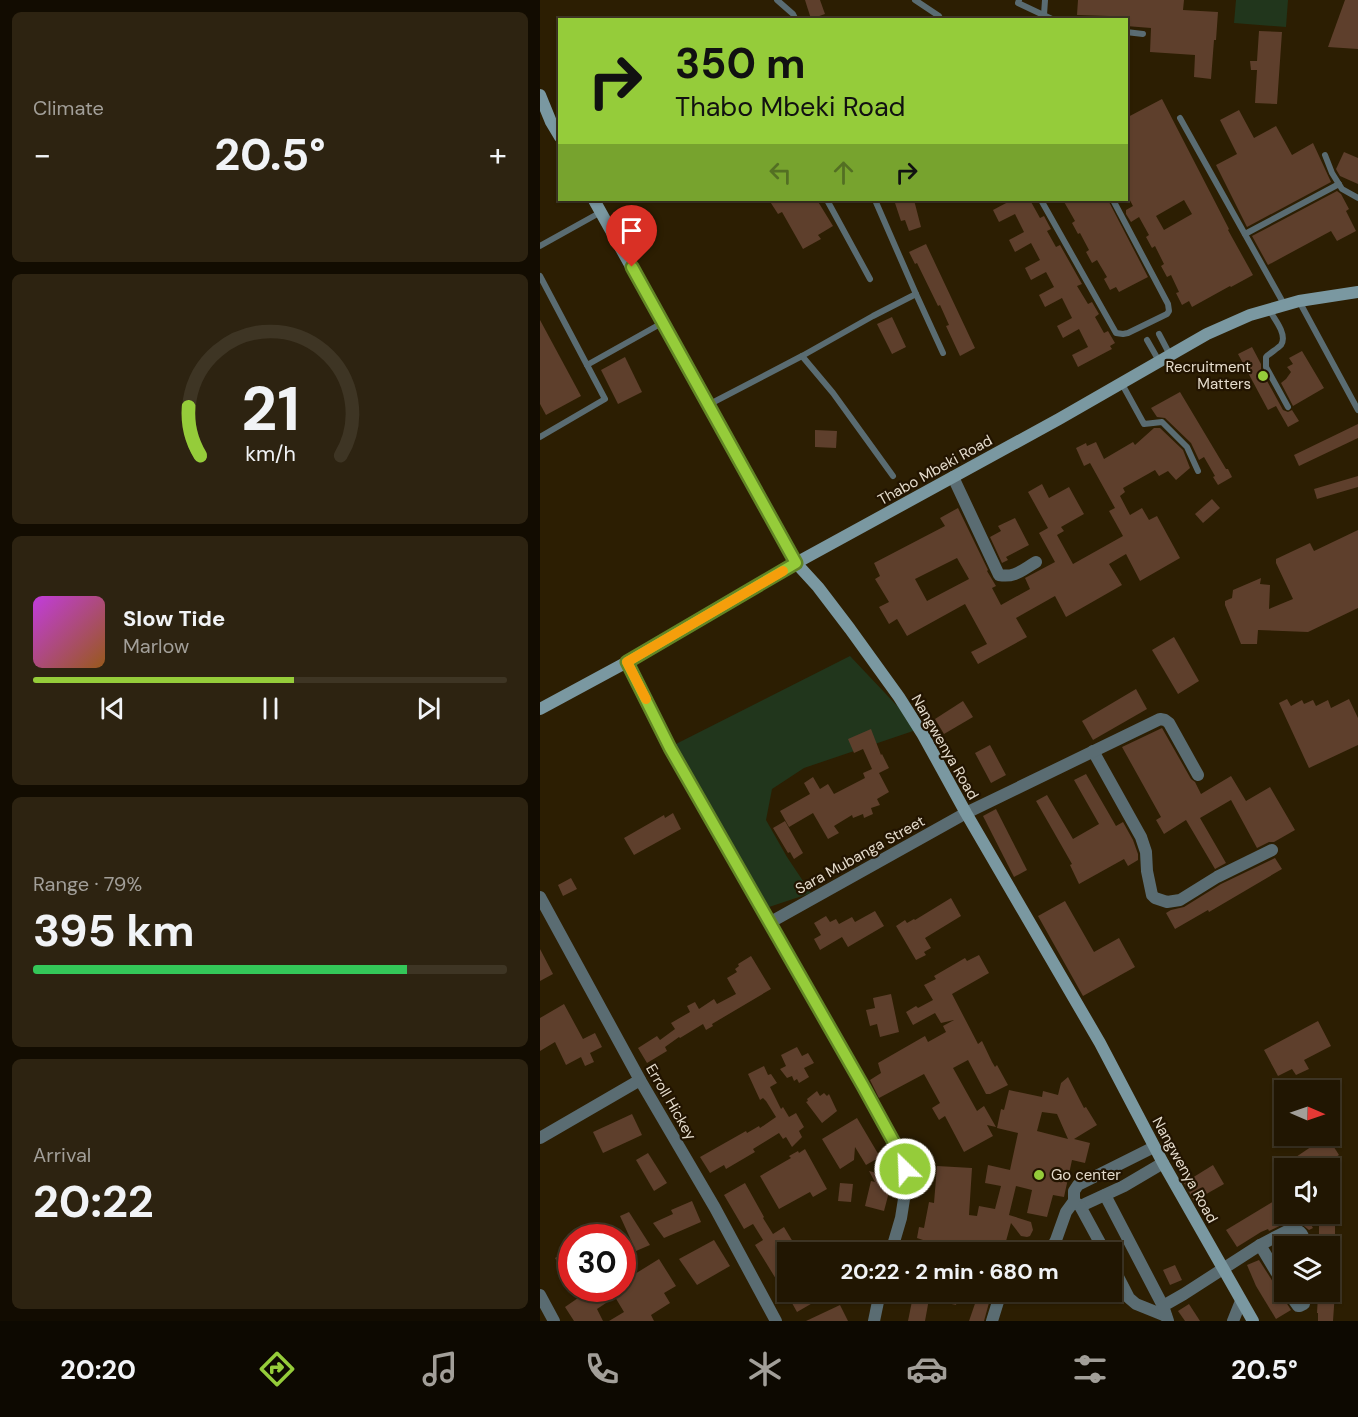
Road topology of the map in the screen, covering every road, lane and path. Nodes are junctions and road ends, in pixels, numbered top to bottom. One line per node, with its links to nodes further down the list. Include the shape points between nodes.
1 (777, 0): 6 (lane)
2 (915, 0): 7 (lane)
3 (1018, 0): 5 (lane)
4 (1045, 0): 5 (lane)
5 (1044, 15): 8 (lane)
6 (795, 18)
7 (940, 18)
8 (1050, 18)
9 (1128, 33): 10 (lane)
10 (1143, 34)
11 (540, 95): 13 (main road)
12 (1180, 118): 23 (lane)
13 (558, 134)
14 (1325, 155): 15 (lane)
15 (1339, 184): 16 (lane); 23 (lane)
16 (1358, 198)
17 (595, 201): 22 (main road, Nangwenya Road)
18 (828, 201): 26 (lane)
19 (875, 201): 28 (lane)
20 (1042, 201): 21 (lane, via 1116,333 1123,334 1153,324 1169,311)
21 (1114, 201)
22 (601, 212): 24 (lane); 32 (main road, Nangwenya Road)
23 (1245, 234): 30 (lane)
24 (540, 246)
25 (540, 276): 38 (lane)
26 (870, 279)
27 (1358, 292): 29 (main road, Thabo Mbeki Road)
28 (915, 294): 35 (lane); 36 (lane)
29 (1299, 301): 30 (main road, Thabo Mbeki Road); 42 (lane)
30 (1285, 306): 31 (main road, Thabo Mbeki Road)
31 (1269, 310): 37 (main road, Thabo Mbeki Road, via 1207,334); 41 (lane, via 1283,340 1266,357 1266,367)
32 (663, 323): 38 (lane); 40 (main road, Nangwenya Road)
33 (1159, 334): 37 (lane)
34 (1147, 340): 37 (lane)
35 (943, 353)
36 (802, 356): 40 (lane); 45 (lane)
37 (1165, 359): 39 (main road, Thabo Mbeki Road)
38 (587, 364): 43 (lane, via 605,399)
39 (1122, 384): 44 (lane, via 1144,424 1162,422 1187,447); 46 (main road, Thabo Mbeki Road)
40 (708, 405): 48 (main road, Nangwenya Road)
41 (1288, 407)
42 (1358, 410)
43 (540, 436)
44 (1198, 471)
45 (893, 476)
46 (953, 477): 47 (street, via 999,575 1014,576); 48 (main road, Thabo Mbeki Road)
47 (1036, 562)
48 (796, 563): 49 (main road, Thabo Mbeki Road); 53 (main road, Nangwenya Road, via 899,697)
49 (627, 662): 50 (main road, Thabo Mbeki Road); 56 (street, via 670,748)
50 (540, 709)
51 (1093, 751): 52 (street, Sara Mubanga Street, via 1154,721 1165,720); 53 (street, Sara Mubanga Street); 54 (street, via 1141,837 1155,898 1167,902 1180,900)
52 (1198, 775)
53 (966, 813): 56 (street, Sara Mubanga Street); 59 (main road, Nangwenya Road, via 1100,1043)
54 (1272, 850)
55 (540, 897): 57 (street, Erroll Hickey)
56 (769, 923): 66 (street, via 902,1157 907,1180)
57 (640, 1080): 58 (street); 79 (street, Erroll Hickey)
58 (540, 1138)
59 (1154, 1147): 60 (main road, Nangwenya Road); 62 (street, via 1078,1185 1074,1191)
60 (1163, 1163): 61 (street); 70 (main road, Nangwenya Road)
61 (1105, 1195): 62 (street); 77 (street)
62 (1077, 1203): 67 (street, via 1066,1212); 68 (street)
63 (1277, 1236): 64 (street, via 1294,1229)
64 (1304, 1236)
65 (1274, 1238): 69 (street)
66 (894, 1242)
67 (1054, 1242)
68 (1099, 1242)
69 (1260, 1245): 70 (street); 71 (street)
70 (1223, 1268): 74 (main road, Nangwenya Road); 77 (street, via 1184,1294)
71 (1274, 1268)
72 (1122, 1284): 77 (street, via 1136,1304)
73 (540, 1295): 78 (street)
74 (1241, 1301): 82 (street); 83 (main road, Nangwenya Road)
75 (878, 1302): 80 (street)
76 (998, 1302): 81 (street)
77 (1166, 1314)
78 (554, 1321)
79 (775, 1321)
80 (873, 1321)
81 (992, 1321)
82 (1233, 1321)
83 (1253, 1321)

